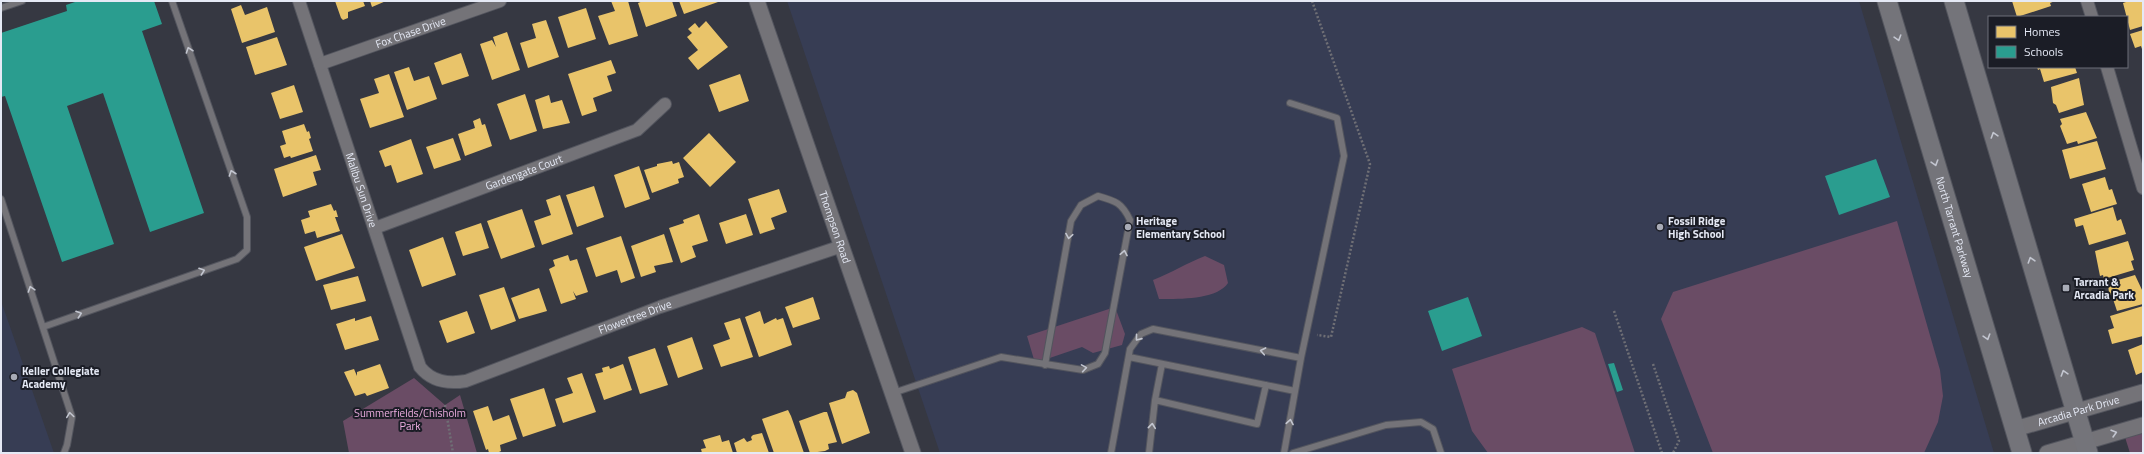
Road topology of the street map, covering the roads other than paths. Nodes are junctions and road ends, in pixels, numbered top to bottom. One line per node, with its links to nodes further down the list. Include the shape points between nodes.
1 (22, 1): 9 (lane)
2 (172, 1): 19 (lane, one-way to 2, via 238,259 247,250 247,217)
3 (299, 1): 11 (street, Malibu Sun Drive)
4 (500, 1): 11 (street, Fox Chase Drive)
5 (757, 1): 18 (street, Thompson Road)
6 (1887, 1): 32 (main road, North Tarrant Parkway, one-way to 32)
7 (1954, 1): 30 (main road, one-way to 7)
8 (2087, 1): 10 (street)
9 (1, 8)
10 (2092, 16)
11 (320, 64): 17 (street, Malibu Sun Drive)
12 (2107, 68): 15 (street)
13 (1290, 103): 21 (lane, via 1337,118 1344,156)
14 (665, 104): 17 (street, Gardengate Court, via 637,130)
15 (2143, 188)
16 (1, 199): 19 (lane, one-way to 16)
17 (374, 228): 24 (street, Malibu Sun Drive, via 420,366)
18 (842, 246): 24 (street, Flowertree Drive, via 660,307 466,381 449,383); 28 (street, Thompson Road)
19 (42, 327): 35 (lane, one-way to 19, via 72,417)
20 (1129, 357): 21 (lane, one-way to 20, via 1153,329 1141,334 1130,349); 22 (lane); 36 (lane)
21 (1301, 358): 26 (lane)
22 (1162, 364): 25 (lane); 29 (lane)
23 (1045, 365): 23 (lane, one-way to 23, via 1083,370 1098,364 1105,353 1130,220 1126,211 1116,201 1098,196 1081,205 1071,221); 28 (lane, via 1000,357)
24 (429, 376)
25 (1266, 385): 26 (lane); 29 (lane, via 1257,424)
26 (1295, 391): 38 (lane, one-way to 26)
27 (2143, 392): 30 (street, Arcadia Park Drive)
28 (892, 393): 34 (street, Thompson Road)
29 (1155, 400): 37 (lane, one-way to 29)
30 (2076, 410): 32 (street, Arcadia Park Drive); 33 (main road)
31 (2143, 425): 33 (street, one-way to 31)
32 (2015, 429): 41 (main road, North Tarrant Parkway)
33 (2086, 447): 42 (street)
34 (911, 452)
35 (64, 453)
36 (1111, 453)
37 (1149, 453)
38 (1284, 453)
39 (1293, 453): 40 (lane, via 1386,425 1421,422 1433,430)
40 (1441, 453)
41 (2022, 453)
42 (2047, 453)

